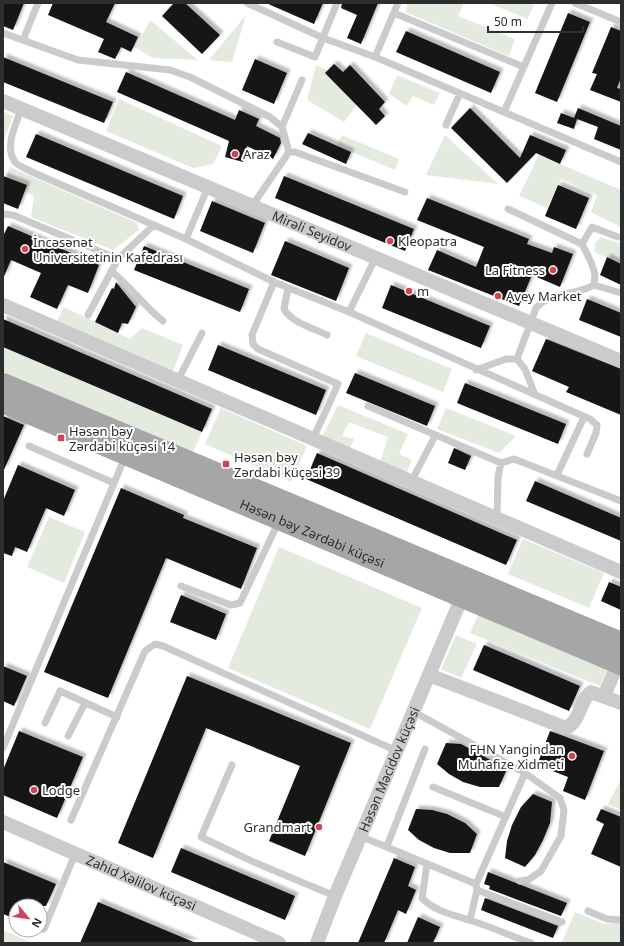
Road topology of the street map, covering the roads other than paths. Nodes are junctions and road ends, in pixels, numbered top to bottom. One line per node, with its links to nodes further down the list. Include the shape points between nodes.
1 (38, 3): 11 (lane)
2 (247, 3): 10 (lane)
3 (337, 3): 10 (lane)
4 (398, 3): 7 (lane)
5 (552, 3): 14 (lane)
6 (575, 3): 8 (lane)
7 (394, 13): 13 (lane); 14 (lane)
8 (621, 22)
9 (3, 33): 11 (lane)
10 (324, 38): 12 (lane, via 315,57); 13 (lane)
11 (22, 40): 21 (lane, via 78,60 170,70 270,116)
12 (277, 42)
13 (375, 57): 16 (lane)
14 (524, 67): 19 (lane)
15 (302, 80): 21 (lane)
16 (460, 94): 19 (lane); 20 (lane)
17 (3, 101): 18 (street, Mirəli Seyidov)
18 (21, 109): 24 (street, Mirəli Seyidov); 29 (lane, via 10,143 16,163)
19 (504, 112): 23 (lane)
20 (446, 125)
21 (282, 127): 22 (lane)
22 (289, 152): 25 (lane); 26 (lane)
23 (621, 162)
24 (208, 187): 26 (street, Mirəli Seyidov); 31 (lane)
25 (405, 192)
26 (252, 206): 33 (street, Mirəli Seyidov)
27 (508, 209): 32 (lane)
28 (3, 214): 34 (lane, via 13,215)
29 (154, 225): 31 (lane); 34 (lane)
30 (618, 237): 32 (lane, via 592,227)
31 (186, 239): 36 (lane)
32 (582, 244): 37 (lane, via 593,268)
33 (376, 257): 41 (lane); 44 (street, Mirəli Seyidov)
34 (118, 259): 35 (lane)
35 (111, 271): 42 (lane); 43 (lane)
36 (274, 282): 38 (lane); 57 (lane, via 252,335 253,344 258,349 338,384)
37 (594, 285): 39 (lane); 44 (lane, via 548,298 536,308)
38 (288, 288): 41 (lane); 46 (lane, via 284,309 287,314)
39 (621, 293)
40 (3, 305): 50 (street)
41 (349, 312): 49 (lane)
42 (88, 314)
43 (163, 321)
44 (530, 322): 47 (lane); 48 (street, Mirəli Seyidov)
45 (202, 333): 50 (lane)
46 (328, 335)
47 (517, 359): 49 (lane, via 506,359); 52 (lane, via 525,369)
48 (621, 361)
49 (476, 370): 52 (lane)
50 (178, 380): 57 (street)
51 (3, 384): 71 (main road, Həsən bəy Zərdabi küçəsi)
52 (535, 395): 55 (lane)
53 (3, 402): 59 (main road, Həsən bəy Zərdabi küçəsi)
54 (368, 406): 56 (lane)
55 (584, 417): 60 (lane, via 597,425); 62 (lane)
56 (435, 436): 61 (lane); 63 (lane)
57 (313, 439): 63 (street)
58 (29, 446): 64 (lane)
59 (126, 454): 64 (lane); 66 (main road, Həsən bəy Zərdabi küçəsi)
60 (587, 454)
61 (501, 463): 62 (lane, via 514,459); 67 (lane)
62 (557, 475): 65 (lane)
63 (411, 482): 67 (street)
64 (114, 483): 80 (lane)
65 (621, 501)
66 (280, 519): 69 (lane, via 240,603 231,605); 70 (main road, Həsən bəy Zərdabi küçəsi)
67 (497, 519): 68 (street)
68 (621, 572)
69 (182, 586)
70 (462, 597): 71 (main road, Həsən bəy Zərdabi küçəsi); 72 (street, Həsən Məcidov küçəsi)
71 (620, 657): 73 (street)
72 (429, 675): 73 (street, via 566,728 571,726 578,716 586,695 591,692); 76 (street, Həsən Məcidov küçəsi)
73 (604, 696): 75 (street)
74 (85, 703): 77 (lane); 78 (lane, via 60,691); 79 (lane)
75 (621, 703)
76 (414, 712): 82 (street, Həsən Məcidov küçəsi); 84 (lane)
77 (117, 717): 82 (lane, via 145,650 155,644); 87 (lane)
78 (45, 723)
79 (68, 736)
80 (3, 748)
81 (425, 749): 90 (lane)
82 (397, 751): 89 (street, Həsən Məcidov küçəsi)
83 (232, 765): 95 (lane, via 201,837)
84 (525, 773): 86 (lane); 93 (lane, via 560,798 564,810 561,836 551,856 541,870 528,880)
85 (433, 786): 86 (lane)
86 (506, 817): 94 (lane)
87 (71, 820)
88 (3, 822): 91 (street, Zahid Xəlilov küçəsi)
89 (360, 836): 90 (lane); 95 (street, Həsən Məcidov küçəsi)
90 (387, 846): 92 (lane)
91 (75, 854): 97 (lane); 101 (street, Zahid Xəlilov küçəsi)
92 (427, 864): 94 (lane); 98 (lane, via 422,898 428,904)
93 (520, 881)
94 (477, 887): 98 (lane); 100 (lane)
95 (335, 896): 102 (street, Həsən Məcidov küçəsi)
96 (588, 911): 99 (lane, via 607,919)
97 (48, 919)
98 (470, 920): 103 (lane)
99 (621, 920)
100 (562, 922)
101 (279, 943)
102 (317, 943)
103 (531, 943)

